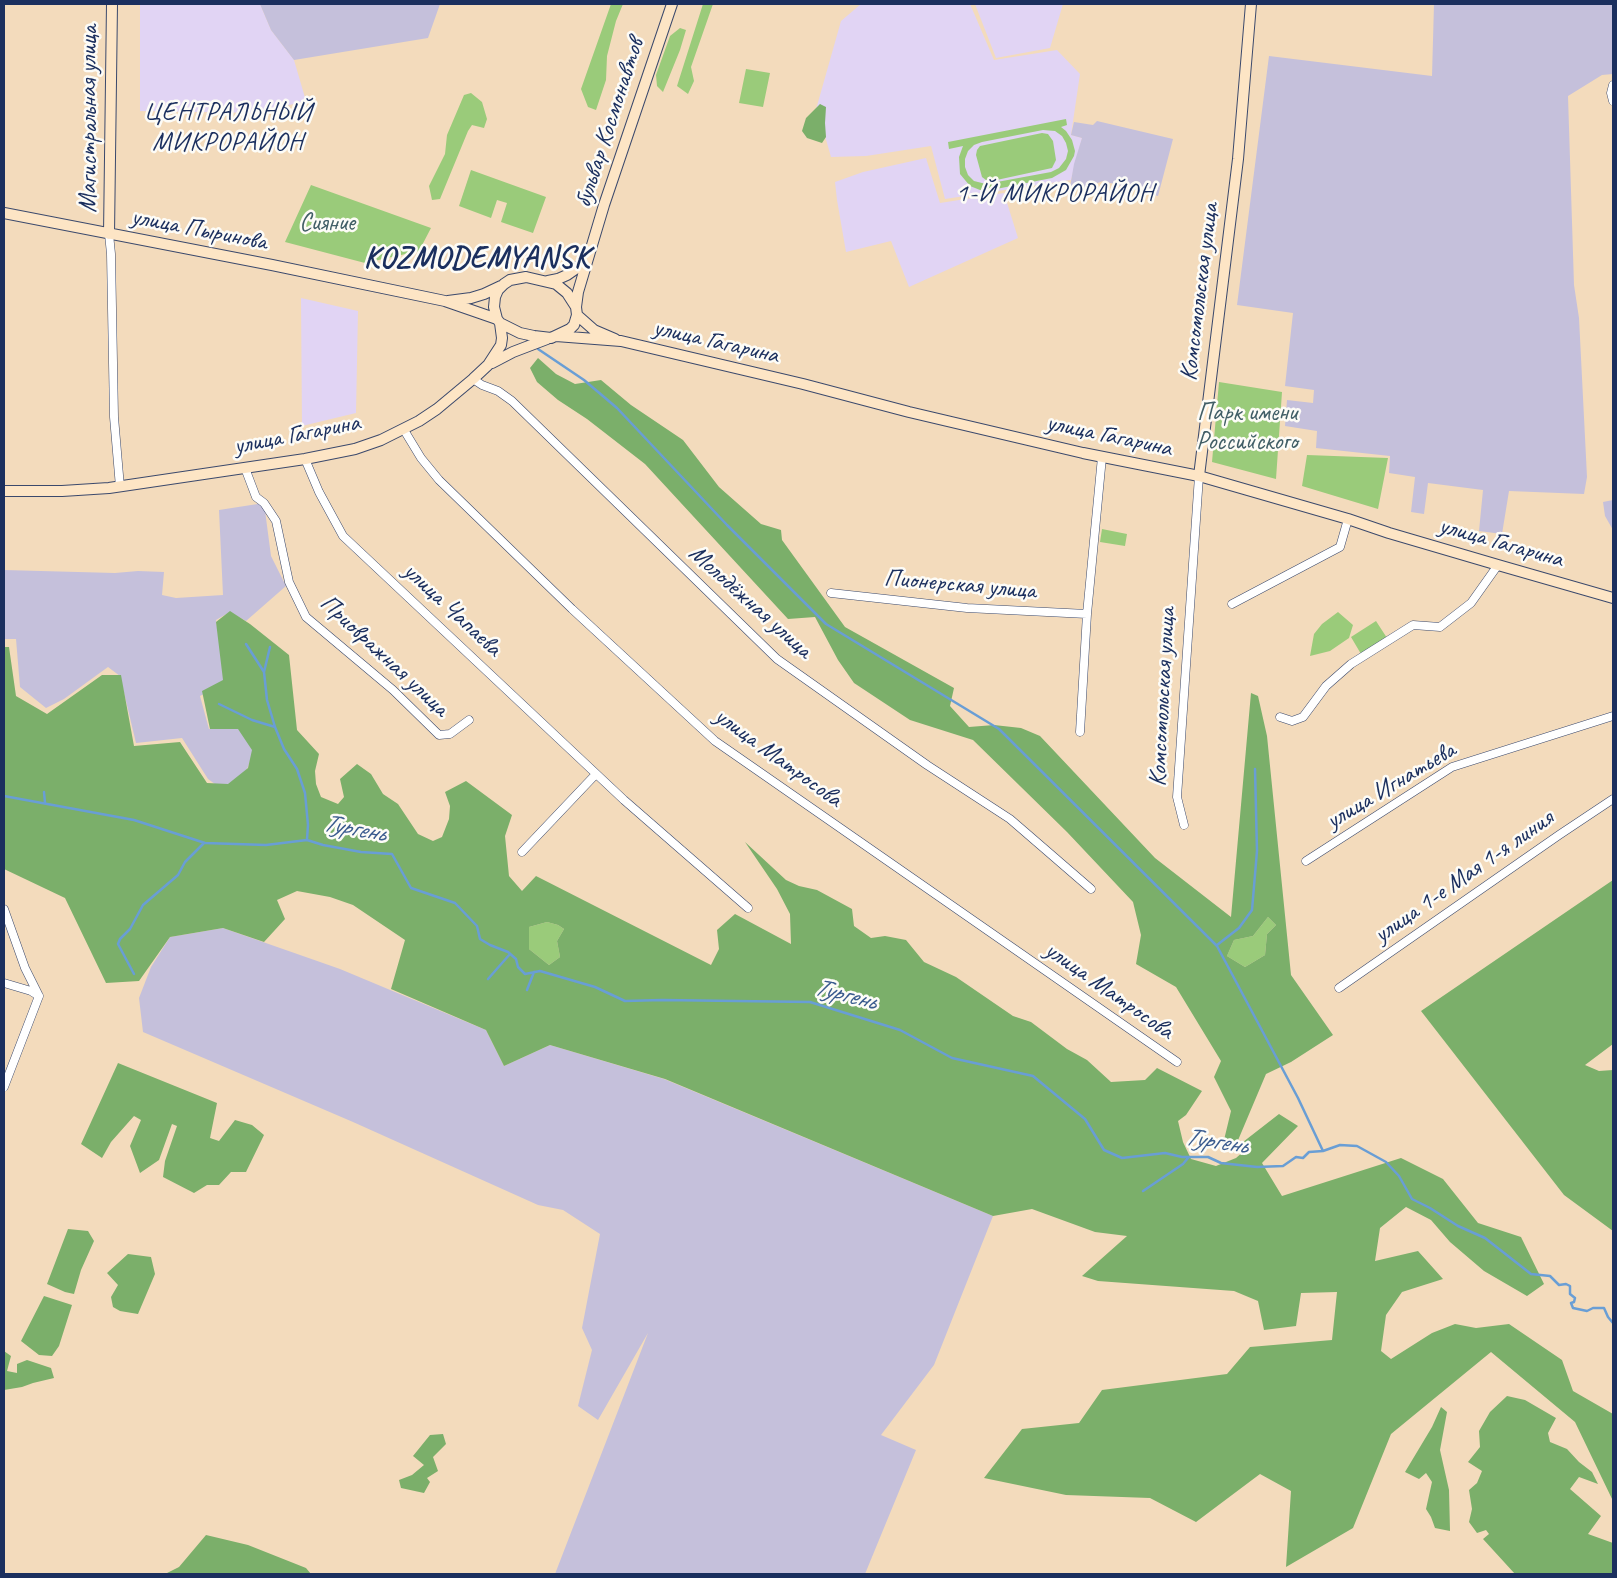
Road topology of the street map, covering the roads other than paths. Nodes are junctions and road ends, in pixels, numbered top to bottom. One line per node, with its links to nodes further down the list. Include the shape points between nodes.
1 (112, 4): 7 (main road, Магистральная улица)
2 (672, 4): 8 (main road, бульвар Космонавтов)
3 (1251, 4): 22 (main road, Комсомольская улица, via 1238,159)
4 (1613, 86): 5 (street)
5 (1613, 101)
6 (4, 213): 7 (main road, улица Пыринова)
7 (110, 234): 11 (main road, улица Пыринова); 23 (street, via 114,417)
8 (589, 256): 9 (main road, via 567,275); 12 (main road, бульвар Космонавтов)
9 (548, 282): 10 (main road, via 526,277); 12 (main road, via 562,288 572,299)
10 (504, 284): 11 (main road, улица Пыринова, via 478,296); 13 (main road, via 498,290 494,303)
11 (445, 301): 13 (main road, улица Пыринова)
12 (576, 311): 14 (main road, via 574,325); 15 (main road, улица Гагарина, via 594,330)
13 (499, 321): 14 (main road, via 520,333); 16 (main road, улица Гагарина, via 501,346)
14 (553, 337): 15 (main road, улица Гагарина); 16 (main road, улица Гагарина)
15 (621, 341): 19 (main road, улица Гагарина)
16 (488, 365): 17 (main road, улица Гагарина)
17 (473, 379): 18 (main road, улица Гагарина, via 437,409); 40 (street, Молодёжная улица, via 512,401 777,659 1010,819)
18 (404, 430): 20 (main road, улица Гагарина, via 355,449); 46 (street, улица Матросова, via 439,480 715,741)
19 (1102, 457): 22 (main road, улица Гагарина); 30 (street)
20 (305, 459): 21 (main road, улица Гагарина); 35 (street, улица Чапаева, via 318,492 343,536)
21 (245, 468): 23 (main road, улица Гагарина); 33 (street, Приовражная улица, via 256,497 276,521 290,582 306,616 393,690 439,735 450,734)
22 (1198, 476): 25 (main road, улица Гагарина); 37 (street, Комсомольская улица, via 1177,796)
23 (120, 487): 24 (main road, улица Гагарина)
24 (4, 491)
25 (1348, 519): 26 (main road, улица Гагарина); 29 (street, via 1340,547)
26 (1498, 565): 28 (main road, улица Гагарина); 32 (street, via 1476,597 1440,627 1413,625 1351,664 1326,686 1303,718 1292,721)
27 (831, 592): 30 (street, Пионерская улица, via 967,608)
28 (1613, 598)
29 (1232, 604)
30 (1086, 614): 34 (street)
31 (1613, 716): 39 (street, улица Игнатьева, via 1452,767)
32 (1280, 717)
33 (469, 720)
34 (1080, 732)
35 (596, 774): 38 (street); 41 (street, улица Чапаева)
36 (1613, 799): 44 (street, улица 1-е Мая 1-я линия)
37 (1184, 825)
38 (522, 852)
39 (1306, 861)
40 (1091, 889)
41 (748, 908)
42 (4, 909): 45 (street)
43 (4, 983): 45 (street)
44 (1339, 988)
45 (40, 996): 47 (street)
46 (1177, 1062)
47 (4, 1086)

